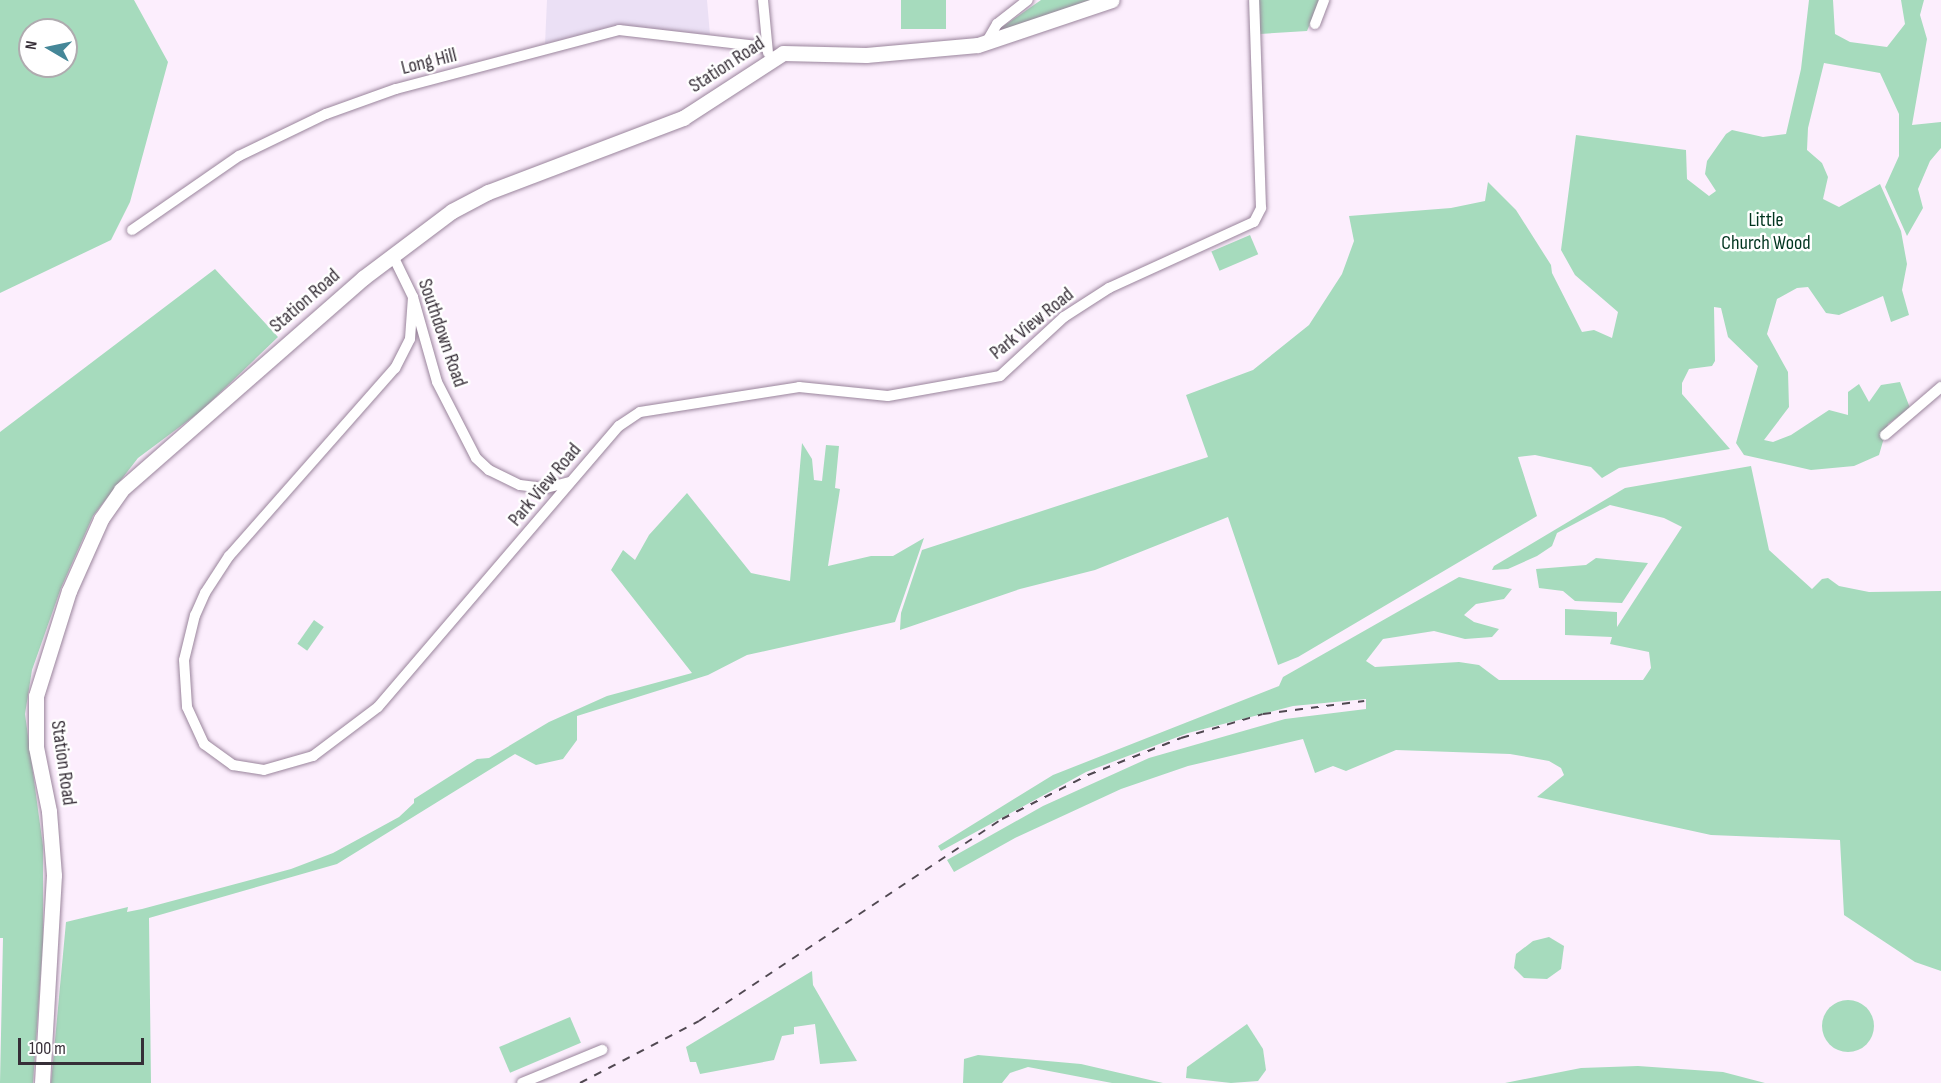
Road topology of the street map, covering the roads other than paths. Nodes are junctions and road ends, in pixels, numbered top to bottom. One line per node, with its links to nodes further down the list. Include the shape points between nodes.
1 (763, 0): 8 (street)
2 (1028, 0): 7 (street, via 997,24)
3 (1112, 0): 7 (street, Station Road)
4 (1254, 0): 14 (street, Park View Road, via 1261,208 1254,222 1109,288 1064,318 1000,376 888,396 799,387 651,408 619,426)
5 (1324, 0): 6 (street)
6 (1315, 24)
7 (986, 44): 8 (street, Station Road, via 896,54)
8 (768, 53): 9 (street, Long Hill, via 619,30 396,89 326,114 239,156); 10 (street, Station Road, via 683,118 518,178 452,210)
9 (132, 230)
10 (393, 256): 11 (street, Southdown Road); 16 (street, Station Road, via 203,421 171,443 121,490 101,519 69,591 41,676 34,713 54,875)
11 (413, 297): 14 (street, Southdown Road, via 437,382 476,458 504,479 520,485 546,488); 14 (street, Park View Road, via 410,339 395,368 229,556 205,593 184,660 187,707 204,744 232,765 264,770 313,756 399,687)
12 (1941, 387): 13 (street)
13 (1885, 435)
14 (570, 483)
15 (602, 1050): 17 (street)
16 (42, 1083)
17 (522, 1083)

